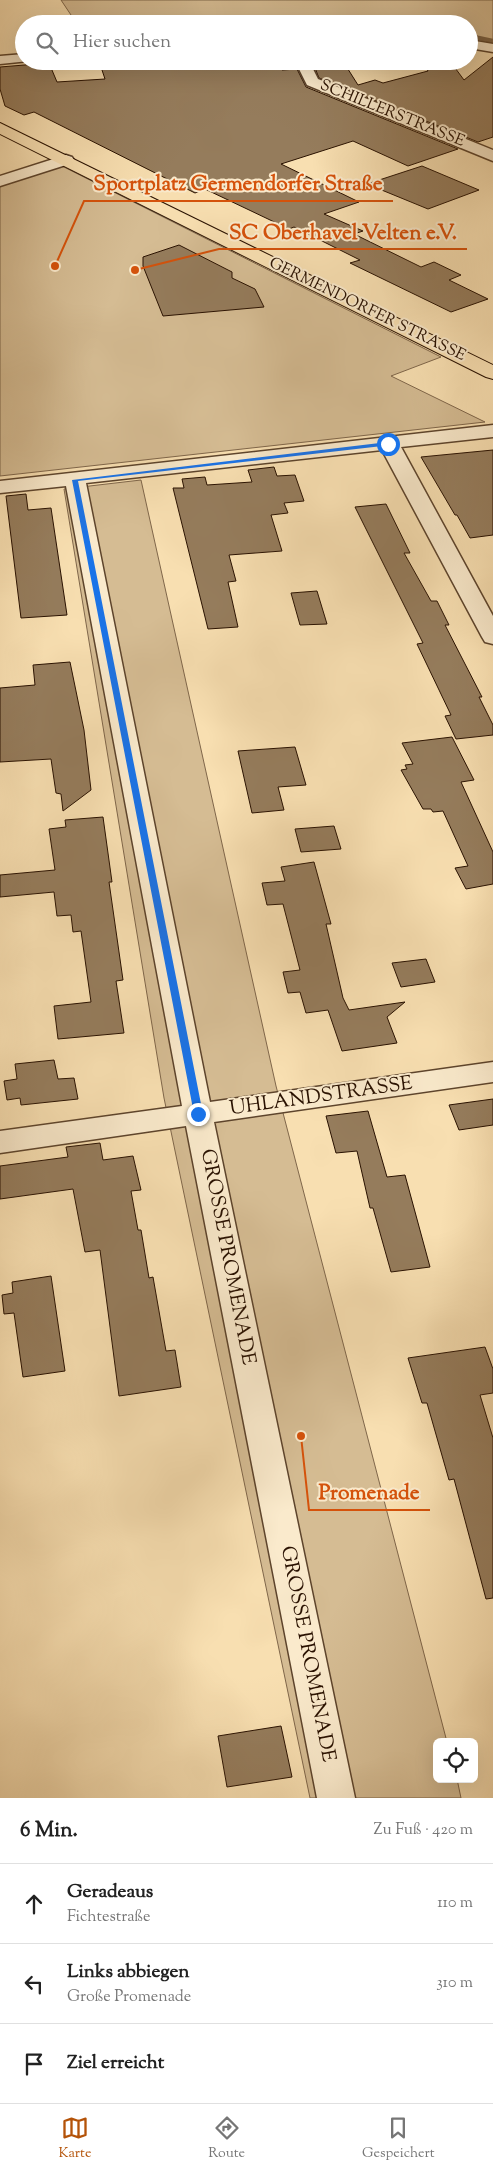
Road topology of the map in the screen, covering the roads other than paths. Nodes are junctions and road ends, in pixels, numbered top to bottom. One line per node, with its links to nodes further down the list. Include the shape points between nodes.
1 (478, 46): 2 (street)
2 (493, 48)
3 (15, 59): 4 (street)
4 (0, 60)
5 (306, 70): 7 (street, SCHILLERSTRASSE, via 312,82)
6 (0, 128): 8 (main road, GERMENDORFER STRASSE)
7 (493, 156)
8 (66, 160): 9 (street); 10 (main road, GERMENDORFER STRASSE)
9 (0, 181)
10 (493, 372)
11 (493, 431): 12 (street)
12 (388, 444): 13 (street); 15 (street)
13 (75, 480): 14 (street); 17 (street, GROSSE PROMENADE)
14 (0, 487)
15 (493, 637)
16 (493, 1072): 17 (street, UHLANDSTRASSE)
17 (198, 1114): 18 (street, UHLANDSTRASSE); 19 (street, GROSSE PROMENADE)
18 (0, 1142)
19 (336, 1798)

